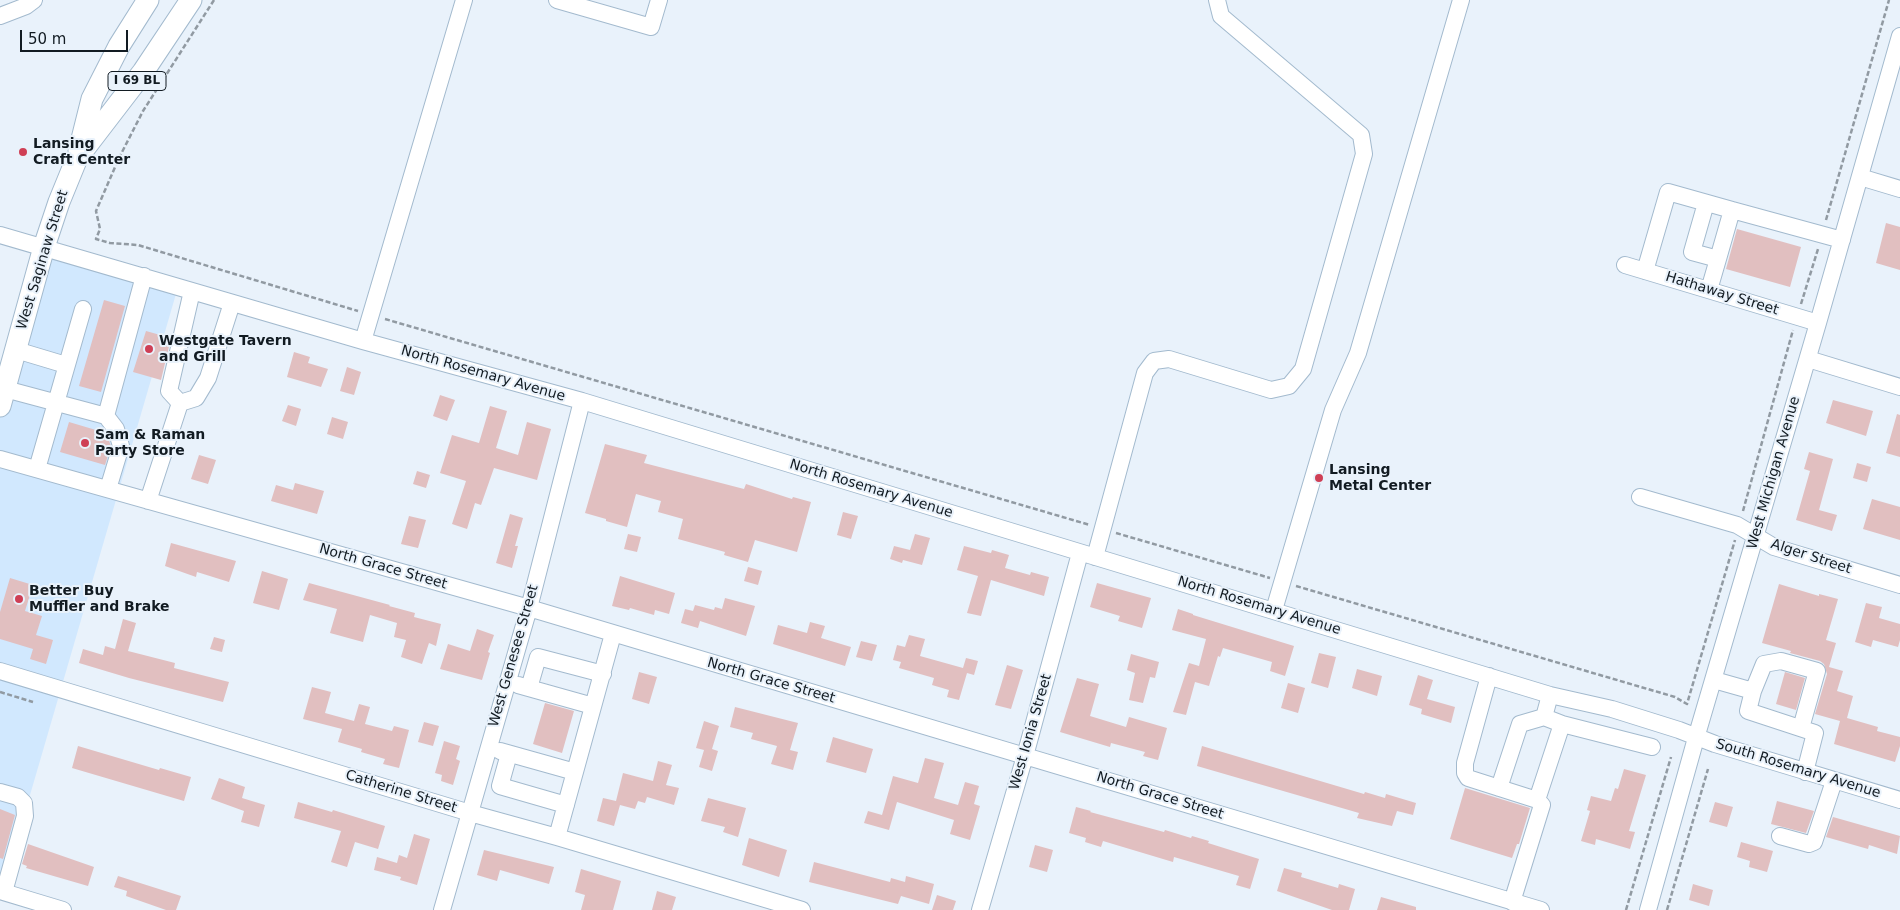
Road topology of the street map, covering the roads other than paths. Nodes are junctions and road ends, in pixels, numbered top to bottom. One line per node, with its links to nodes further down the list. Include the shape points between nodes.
1 (34, 0): 9 (street)
2 (148, 0): 12 (main road, I 69 BL, via 119,46 92,99)
3 (191, 0): 12 (main road, West Saginaw Street / I 69 BL, via 143,72)
4 (464, 0): 29 (street)
5 (558, 0): 6 (street, via 651,27)
6 (659, 0)
7 (1217, 0): 45 (street, West Ionia Street, via 1220,16 1361,134 1364,154 1303,369 1289,386 1271,390 1170,359 1154,361 1145,373 1103,529)
8 (1461, 0): 48 (street, via 1358,352 1333,410)
9 (0, 16)
10 (1900, 36): 11 (street, West Michigan Avenue)
11 (1894, 83): 13 (street, West Michigan Avenue)
12 (77, 158): 19 (main road, West Saginaw Street / I 69 BL)
13 (1860, 177): 14 (street); 18 (street, West Michigan Avenue)
14 (1900, 189)
15 (1706, 203): 16 (street); 20 (street, via 1692,252); 22 (street, via 1668,192)
16 (1732, 210): 18 (street); 20 (street)
17 (0, 235): 19 (street, North Rosemary Avenue)
18 (1842, 240): 28 (street, West Michigan Avenue)
19 (44, 247): 23 (street, North Rosemary Avenue); 30 (main road, West Saginaw Street / I 69 BL)
20 (1718, 259): 24 (street)
21 (1625, 265): 22 (street, Hathaway Street)
22 (1645, 271): 24 (street, Hathaway Street)
23 (144, 276): 25 (street, North Rosemary Avenue); 38 (street)
24 (1709, 290): 28 (street, Hathaway Street)
25 (192, 291): 26 (street, North Rosemary Avenue); 37 (street, via 169,391)
26 (232, 303): 29 (street, North Rosemary Avenue); 37 (street, via 208,378 196,398)
27 (83, 308): 32 (street)
28 (1818, 323): 31 (street, West Michigan Avenue)
29 (364, 341): 35 (street, North Rosemary Avenue)
30 (16, 350): 32 (street); 34 (main road, West Saginaw Street / I 69 BL)
31 (1808, 359): 33 (street); 44 (street, West Michigan Avenue)
32 (66, 365): 36 (street)
33 (1900, 387)
34 (2, 398): 36 (street)
35 (582, 401): 45 (street, North Rosemary Avenue); 47 (street, West Genesee Street)
36 (55, 402): 38 (street); 40 (street)
37 (180, 404): 43 (street)
38 (106, 416): 41 (street, via 116,429 121,446)
39 (0, 459): 40 (street, North Grace Street)
40 (37, 469): 41 (street, North Grace Street)
41 (108, 489): 43 (street, North Grace Street)
42 (1640, 497): 44 (street, Alger Street, via 1739,526)
43 (148, 501): 47 (street, North Grace Street)
44 (1756, 536): 46 (street, Alger Street, via 1774,547); 53 (street, West Michigan Avenue)
45 (1088, 555): 48 (street, North Rosemary Avenue); 68 (street, West Ionia Street)
46 (1900, 585)
47 (529, 608): 49 (street, North Grace Street); 54 (street, West Genesee Street)
48 (1274, 610): 52 (street, North Rosemary Avenue)
49 (613, 634): 51 (street); 68 (street, North Grace Street)
50 (0, 671): 77 (street, Catherine Street)
51 (603, 674): 55 (street, via 538,656); 58 (street)
52 (1489, 676): 57 (street, North Rosemary Avenue); 72 (street, via 1465,773 1468,778)
53 (1714, 680): 56 (street); 64 (street, West Michigan Avenue)
54 (507, 682): 55 (street); 66 (street, West Genesee Street)
55 (529, 688): 58 (street)
56 (1753, 691): 62 (street, via 1748,711); 62 (street, via 1764,664 1781,661 1817,671)
57 (1550, 695): 59 (street, North Rosemary Avenue); 60 (street)
58 (593, 706): 69 (street)
59 (1612, 709): 63 (street); 64 (street, North Rosemary Avenue)
60 (1544, 717): 61 (street); 72 (street, via 1520,724)
61 (1562, 724): 63 (street); 74 (street)
62 (1802, 728): 70 (street, via 1815,733)
63 (1602, 734): 65 (street)
64 (1696, 738): 70 (street, South Rosemary Avenue); 87 (street, West Michigan Avenue)
65 (1652, 746)
66 (488, 748): 67 (street); 77 (street, West Genesee Street)
67 (509, 754): 69 (street); 76 (street, via 500,786)
68 (1025, 756): 81 (street, North Grace Street); 85 (street, West Ionia Street)
69 (575, 772): 76 (street)
70 (1805, 772): 71 (street, South Rosemary Avenue)
71 (1834, 780): 75 (street, South Rosemary Avenue); 79 (street, via 1814,842 1809,844)
72 (1499, 788): 74 (street)
73 (0, 792): 80 (street, via 18,797 24,803 25,816)
74 (1536, 800): 81 (street, via 1542,805)
75 (1900, 800)
76 (566, 805): 78 (street)
77 (470, 813): 78 (street, Catherine Street); 83 (street, West Genesee Street)
78 (557, 836): 84 (street, Catherine Street)
79 (1780, 836)
80 (2, 892): 82 (street)
81 (1512, 902): 86 (street, North Grace Street)
82 (63, 910)
83 (442, 910)
84 (802, 910)
85 (980, 910)
86 (1541, 910)
87 (1648, 910)

